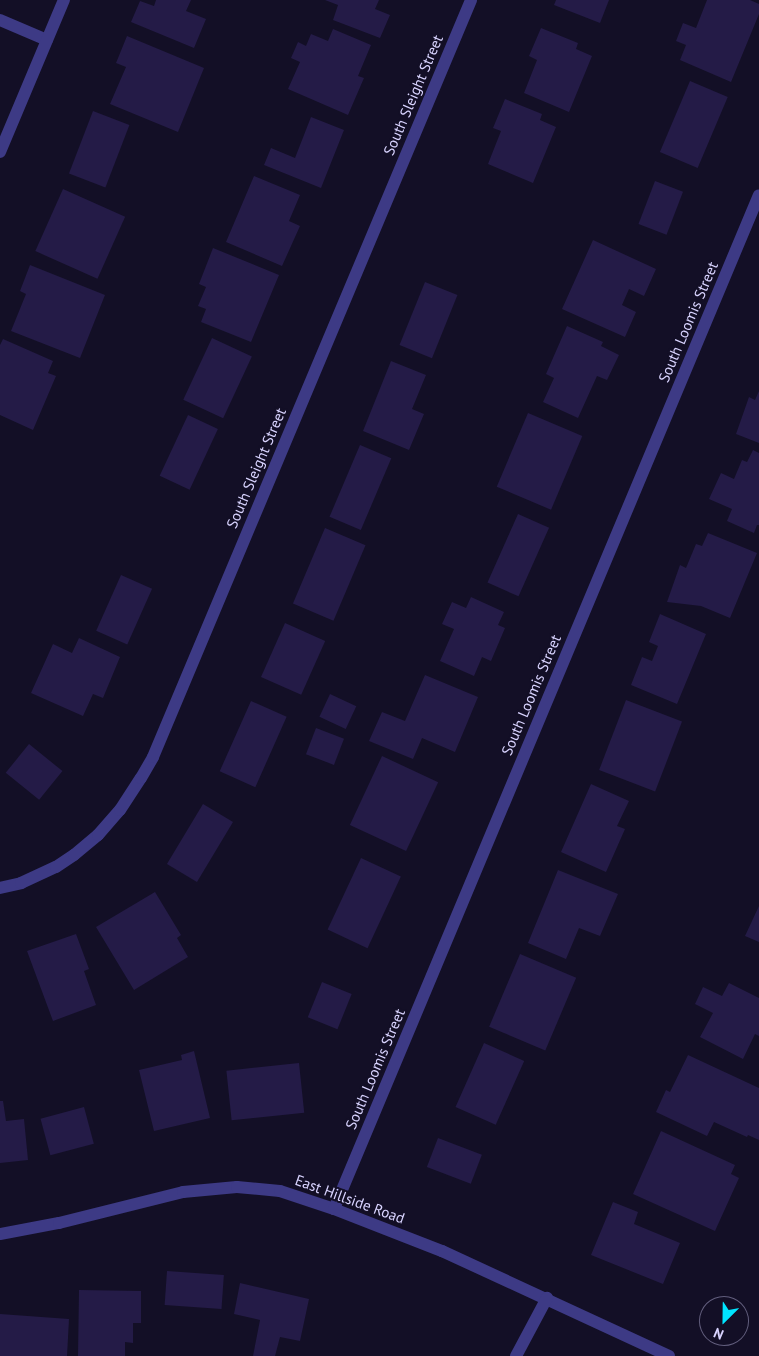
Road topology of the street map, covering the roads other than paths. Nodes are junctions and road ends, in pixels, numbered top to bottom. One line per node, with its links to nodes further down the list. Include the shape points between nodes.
1 (64, 0): 4 (street)
2 (471, 0): 7 (street, South Sleight Street, via 153,757 120,810 98,835 56,867 21,883)
3 (0, 20): 4 (street)
4 (47, 40): 5 (street)
5 (0, 152)
6 (759, 195): 8 (street, South Loomis Street)
7 (0, 888)
8 (334, 1208): 9 (street, East Hillside Road, via 280,1191 237,1187 183,1192); 10 (street, East Hillside Road)
9 (0, 1234)
10 (547, 1298): 11 (street); 12 (street, East Hillside Road)
11 (516, 1356)
12 (669, 1356)

